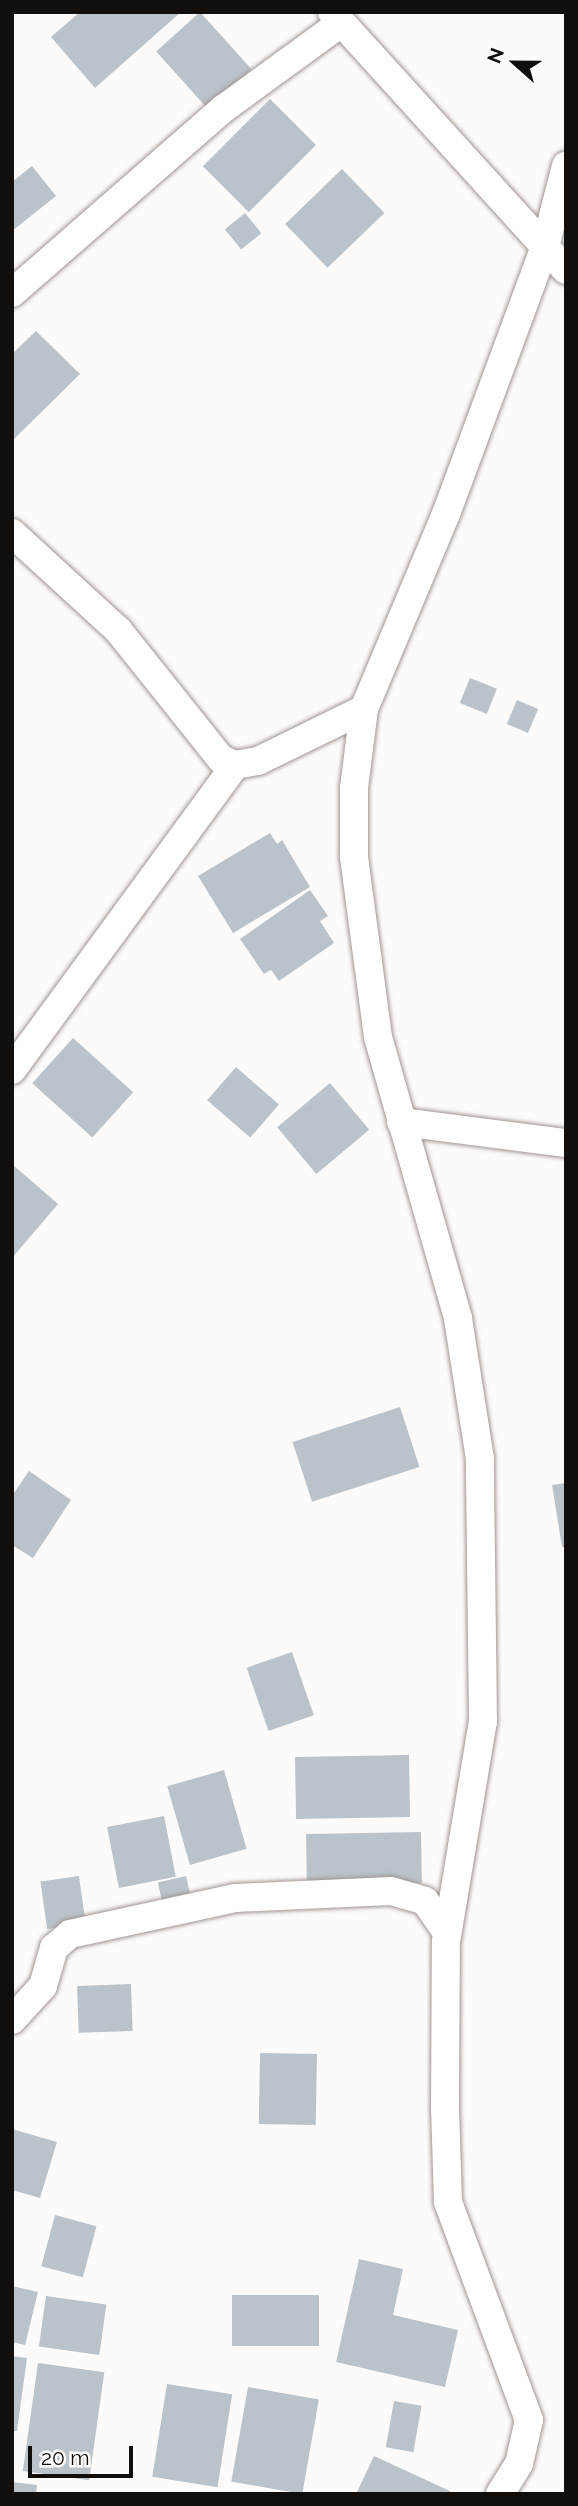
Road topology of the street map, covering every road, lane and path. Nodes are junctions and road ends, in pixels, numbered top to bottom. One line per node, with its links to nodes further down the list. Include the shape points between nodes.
1 (337, 18): 3 (street); 5 (street, via 223,109)
2 (566, 166): 3 (street)
3 (545, 247): 4 (street); 7 (street, via 446,514)
4 (566, 270)
5 (12, 293)
6 (12, 533): 8 (street, via 118,629 194,731)
7 (364, 709): 8 (street, via 258,761); 10 (street, via 354,856 377,1037)
8 (235, 765): 9 (street)
9 (12, 1070)
10 (401, 1122): 11 (street); 12 (street, via 458,1318 480,1459 483,1722)
11 (566, 1143)
12 (447, 1933): 13 (street, via 425,1901 391,1891 235,1898 69,1934 54,1948 43,1986); 14 (street, via 448,2202 529,2420 519,2464)
13 (12, 2021)
14 (500, 2494)

